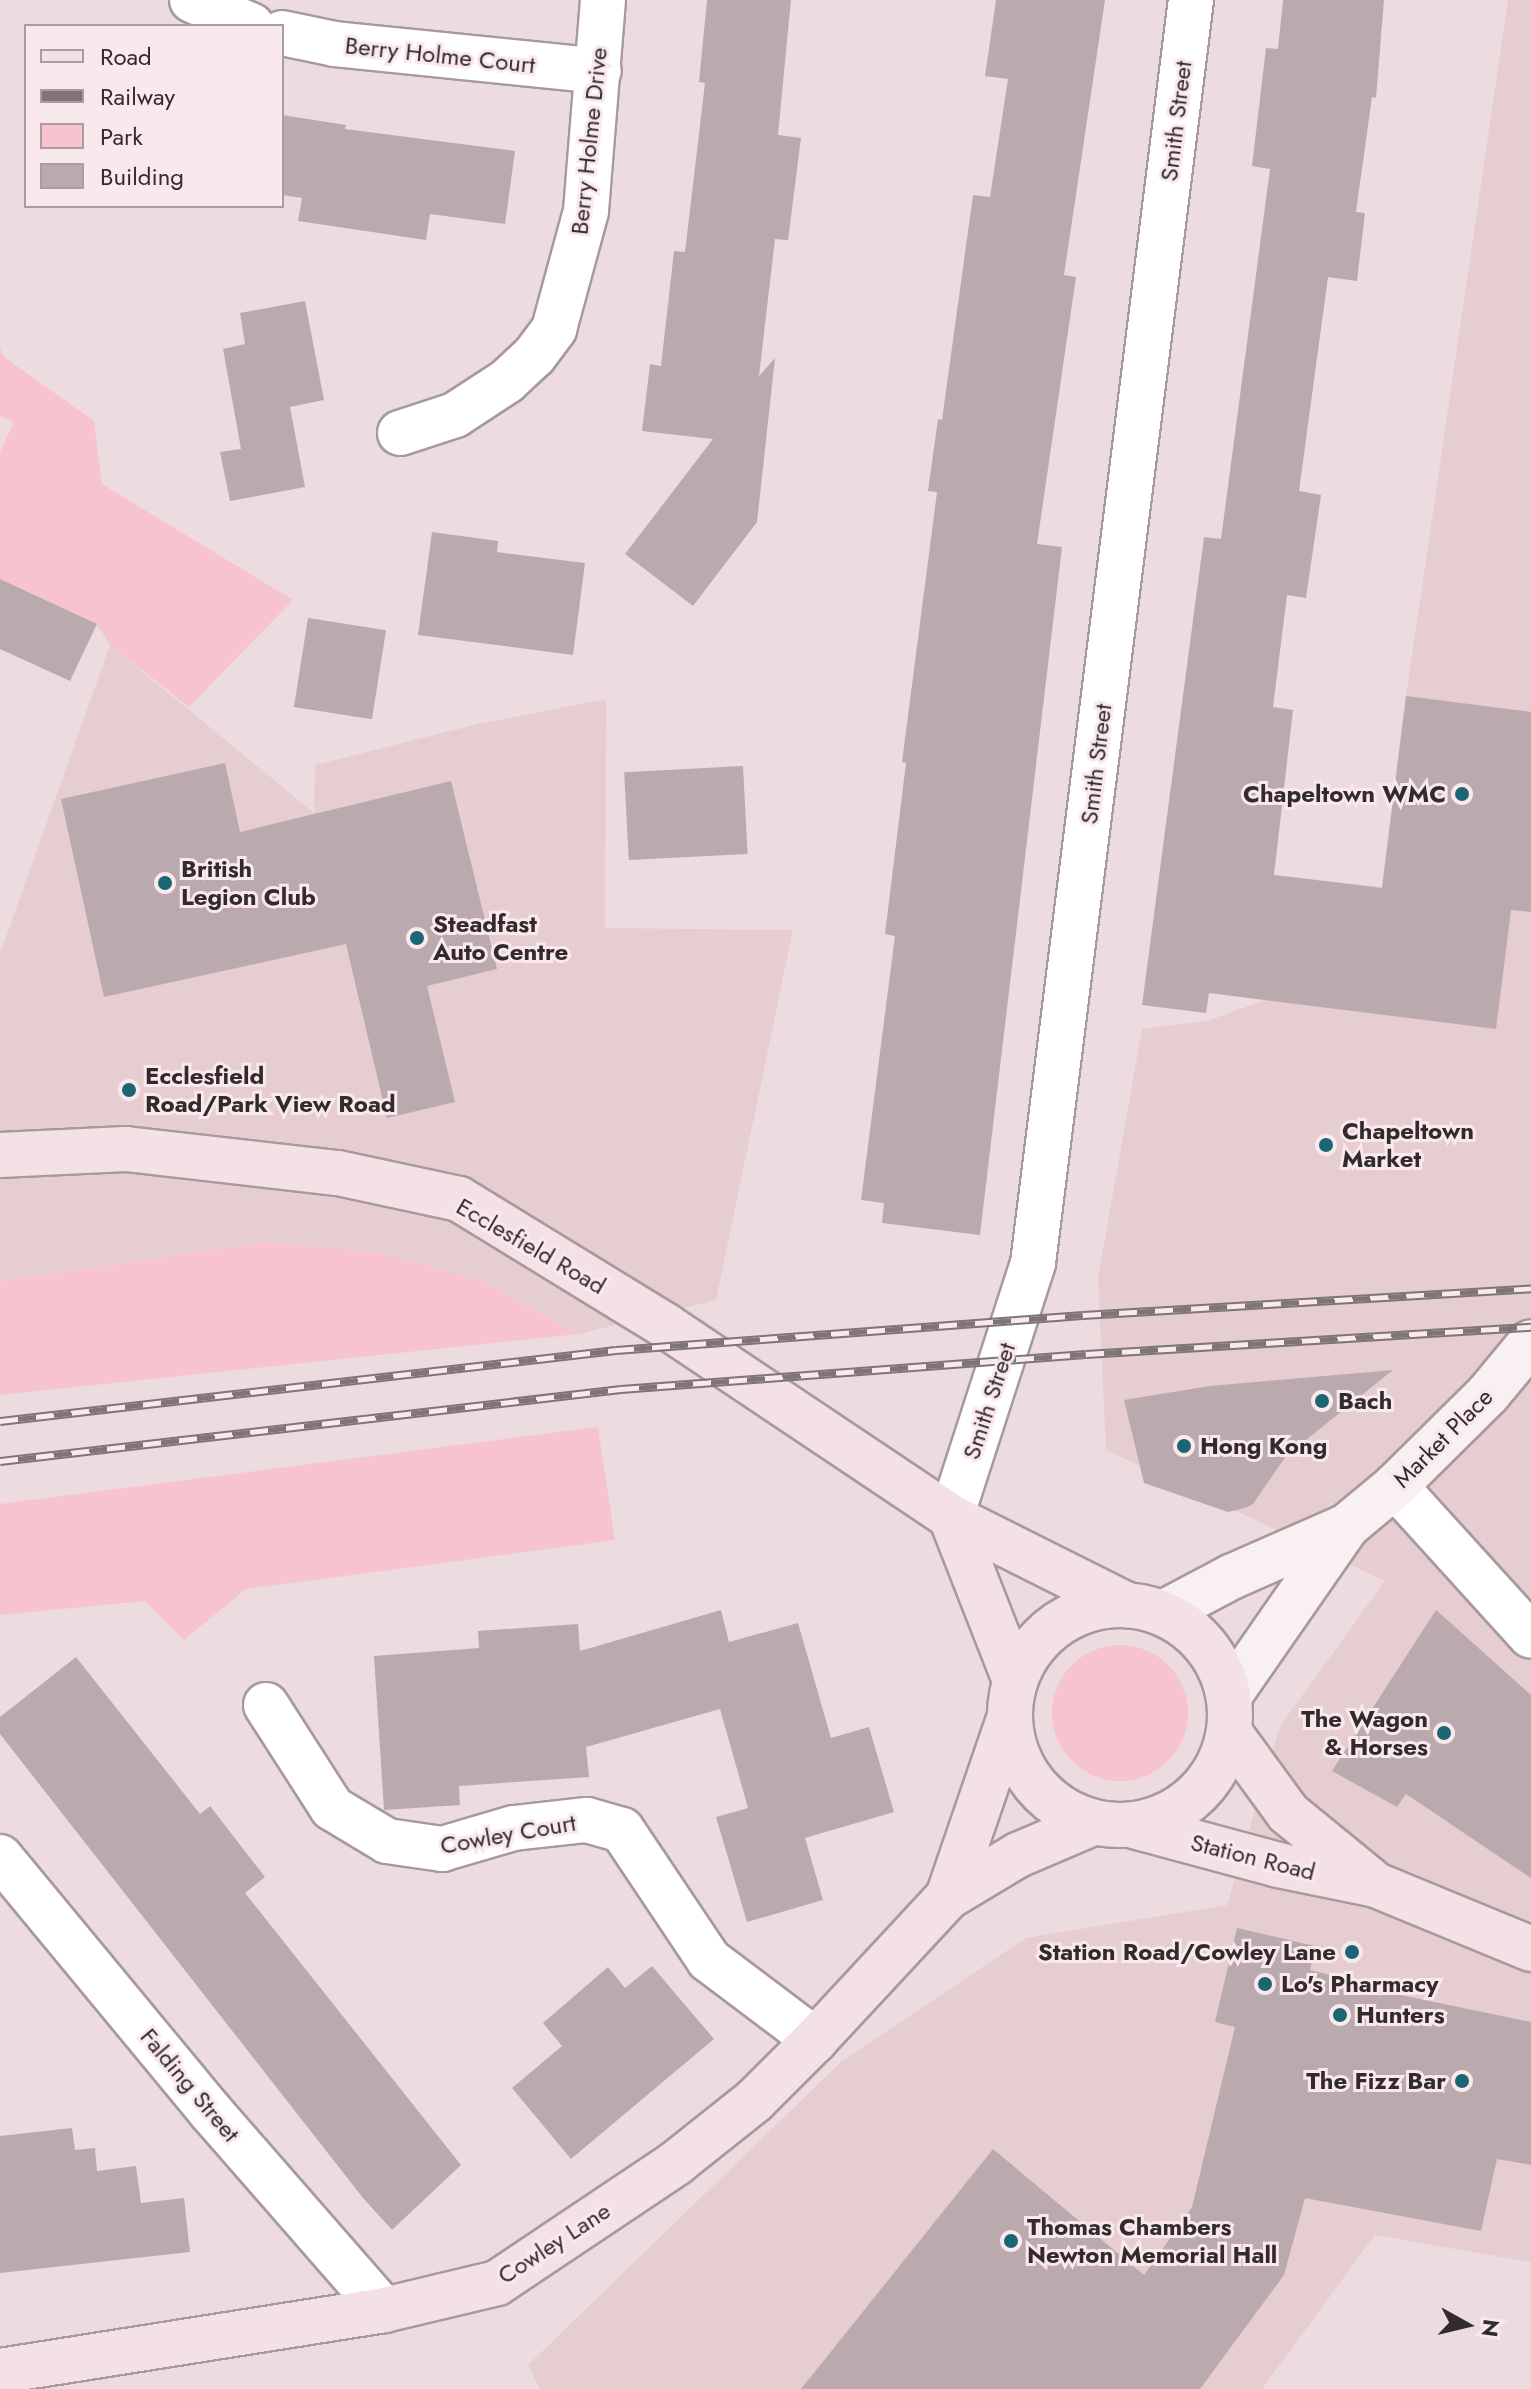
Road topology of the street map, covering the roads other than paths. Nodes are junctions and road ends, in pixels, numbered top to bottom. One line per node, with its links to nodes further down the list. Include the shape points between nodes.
1 (192, 0): 4 (street)
2 (603, 0): 6 (street, Berry Holme Drive)
3 (1191, 0): 11 (street, Smith Street, via 1033,1263)
4 (247, 24)
5 (284, 33): 6 (street, Berry Holme Court, via 350,46)
6 (599, 71): 7 (street, Berry Holme Drive, via 586,211 554,329 507,381 455,415)
7 (400, 433)
8 (0, 1155): 11 (main road, Ecclesfield Road, via 126,1149 338,1173 459,1199 666,1326)
9 (1531, 1342): 10 (main road, Market Place, via 1488,1394)
10 (1395, 1486): 12 (main road, Market Place); 14 (street)
11 (951, 1517): 13 (main road, Ecclesfield Road); 15 (main road)
12 (1347, 1526): 13 (main road, Market Place); 17 (main road, Market Place)
13 (1145, 1609): 15 (main road, via 1091,1608 1058,1623 1032,1649); 17 (main road, via 1186,1627 1206,1646 1220,1670)
14 (1531, 1636)
15 (1012, 1698): 18 (main road, via 1016,1752 1033,1784 1060,1808); 21 (main road, Cowley Lane)
16 (266, 1705): 23 (street, Cowley Court, via 332,1808 387,1841 442,1849 514,1828 587,1820 622,1830 709,1960)
17 (1229, 1714): 18 (main road, via 1218,1767 1195,1796 1165,1816); 20 (main road, Station Road, via 1288,1813)
18 (1112, 1824): 20 (main road, Station Road); 21 (main road, Cowley Lane, via 1018,1855)
19 (0, 1857): 24 (street, Falding Street)
20 (1376, 1885): 22 (main road, Station Road)
21 (948, 1897): 23 (main road, Cowley Lane)
22 (1531, 1949)
23 (815, 2040): 24 (main road, Cowley Lane, via 754,2101 676,2163 497,2283)
24 (384, 2310): 25 (main road, Cowley Lane)
25 (0, 2371)

